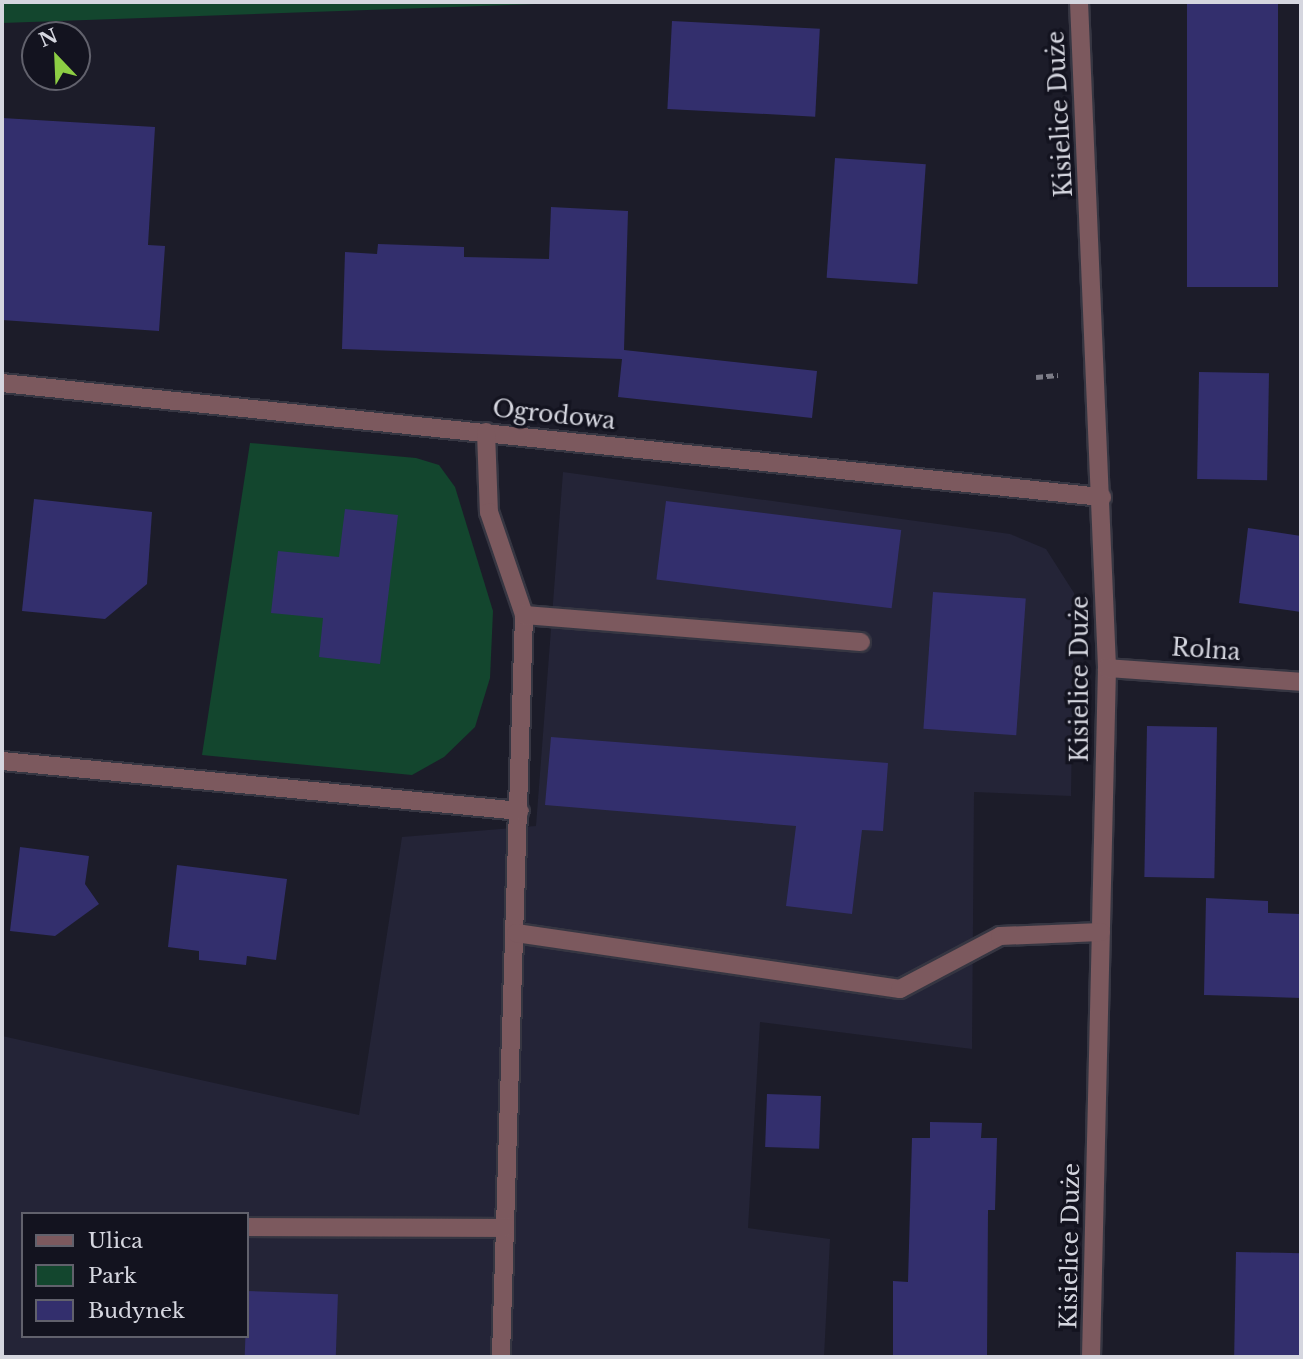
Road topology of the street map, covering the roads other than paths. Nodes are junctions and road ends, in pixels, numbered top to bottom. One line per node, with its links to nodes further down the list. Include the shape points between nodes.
1 (1079, 2): 4 (street, Kisielice Duże)
2 (2, 383): 3 (street, Ogrodowa)
3 (486, 432): 4 (street, Ogrodowa); 5 (street, via 489,512)
4 (1102, 497): 7 (street, Kisielice Duże)
5 (524, 615): 6 (street); 10 (street)
6 (861, 642)
7 (1107, 668): 8 (street, Rolna); 11 (street, Kisielice Duże)
8 (1301, 682)
9 (2, 761): 10 (street)
10 (520, 811): 12 (street)
11 (1101, 932): 12 (street, via 1000,936 900,989); 16 (street, Kisielice Duże)
12 (516, 933): 14 (street)
13 (248, 1227): 14 (street)
14 (505, 1228): 15 (street)
15 (501, 1357)
16 (1091, 1357)

